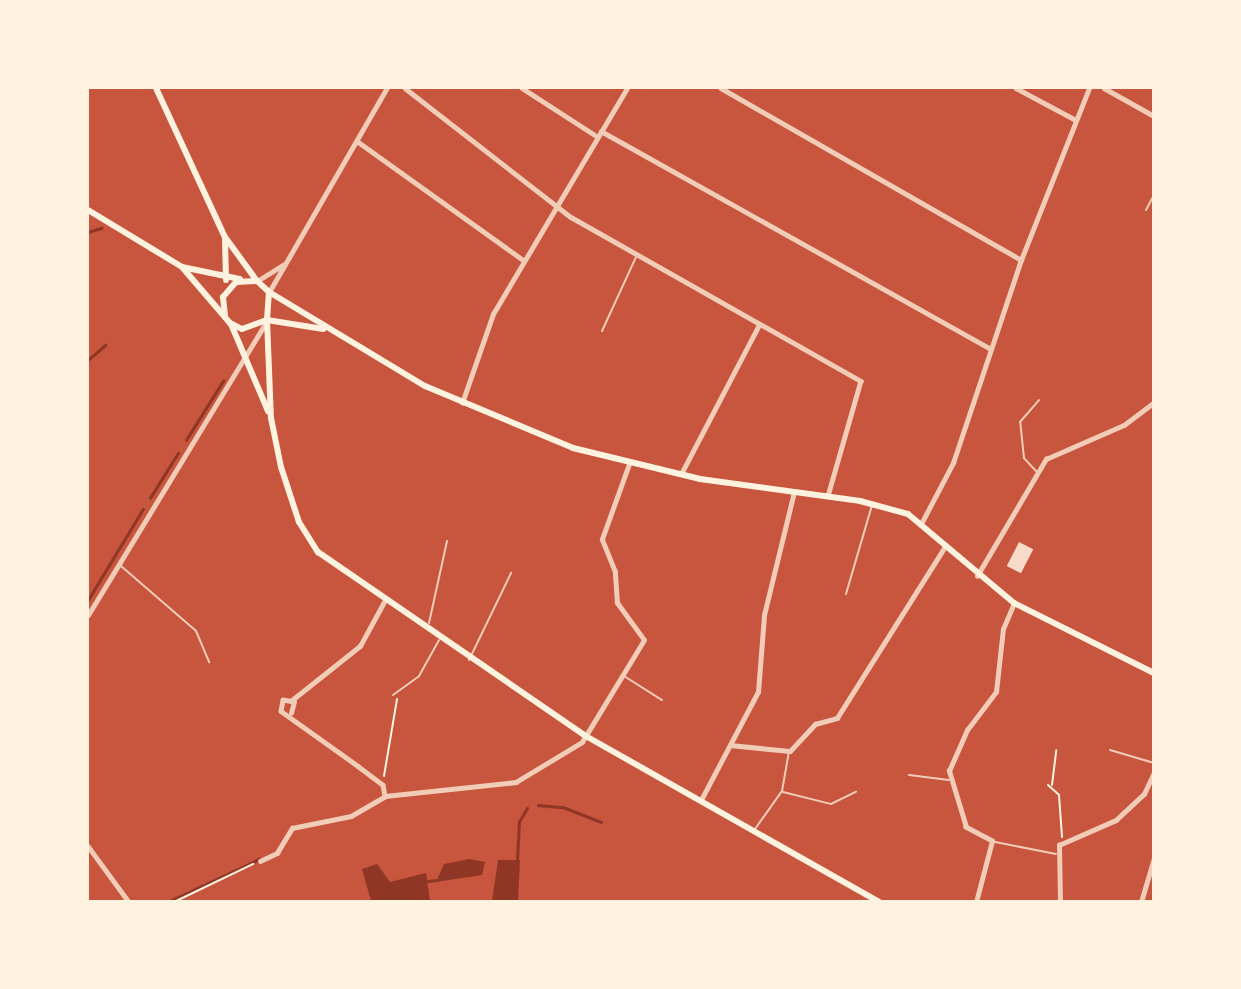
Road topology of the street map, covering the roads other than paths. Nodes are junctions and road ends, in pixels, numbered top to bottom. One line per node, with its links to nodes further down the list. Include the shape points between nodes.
1 (156, 88): 18 (main road)
2 (387, 88): 13 (street)
3 (405, 88): 15 (street)
4 (522, 88): 12 (street)
5 (627, 88): 12 (street)
6 (721, 88): 21 (street)
7 (1016, 88): 11 (street)
8 (1089, 88): 11 (street)
9 (1104, 88): 10 (street)
10 (1153, 116)
11 (1077, 121): 21 (street)
12 (599, 134): 15 (street); 34 (street)
13 (357, 141): 20 (street); 22 (street)
14 (1153, 195): 16 (lane)
15 (555, 206): 19 (street); 20 (street)
16 (1146, 209)
17 (88, 210): 23 (main road)
18 (225, 237): 24 (main road); 26 (main road)
19 (636, 256): 31 (street); 33 (lane)
20 (523, 260): 38 (street, via 493,314)
21 (1021, 260): 34 (street)
22 (283, 265): 26 (street); 28 (street)
23 (182, 267): 24 (main road); 29 (main road)
24 (226, 279): 25 (main road); 27 (main road)
25 (243, 279): 26 (main road); 27 (main road)
26 (257, 281): 28 (main road)
27 (226, 290): 29 (main road)
28 (269, 292): 30 (main road); 32 (main road)
29 (228, 320): 30 (main road, via 249,330); 35 (main road)
30 (267, 320): 32 (main road); 35 (street); 39 (main road)
31 (758, 327): 42 (street); 44 (street, via 861,380)
32 (325, 329): 38 (main road)
33 (602, 331)
34 (990, 348): 46 (street, via 939,501)
35 (246, 356): 39 (main road); 49 (street)
36 (1039, 400): 41 (lane, via 1020,422 1024,458)
37 (1153, 402): 41 (street, via 1124,425 1059,450)
38 (461, 404): 40 (main road)
39 (271, 418): 53 (main road, via 308,539 331,565)
40 (629, 464): 42 (main road); 61 (street, via 602,538 620,609 644,635)
41 (1037, 472): 51 (street)
42 (681, 475): 43 (main road)
43 (794, 492): 44 (main road); 67 (street, via 764,615 762,677)
44 (828, 496): 45 (main road)
45 (873, 503): 46 (main road); 52 (lane)
46 (922, 522): 48 (main road)
47 (447, 541): 56 (lane)
48 (947, 545): 51 (main road); 69 (street, via 876,658 855,680 841,713 815,724)
49 (117, 563): 55 (street); 59 (lane, via 196,632)
50 (511, 573): 58 (lane)
51 (977, 576): 54 (main road)
52 (846, 594)
53 (384, 602): 56 (main road); 63 (street, via 360,646)
54 (1014, 603): 60 (main road); 73 (street, via 1003,629 996,692 967,730)
55 (88, 615)
56 (426, 631): 57 (main road)
57 (439, 640): 58 (main road); 62 (lane, via 419,676)
58 (469, 660): 66 (main road)
59 (209, 662)
60 (1153, 673)
61 (623, 675): 64 (lane); 66 (street)
62 (393, 695)
63 (292, 700): 65 (street); 65 (street, via 279,706)
64 (662, 700)
65 (291, 713): 76 (street, via 383,786)
66 (584, 736): 76 (street, via 578,746 516,782); 77 (main road)
67 (730, 745): 69 (street); 77 (street)
68 (1110, 750): 70 (lane)
69 (790, 751): 74 (lane)
70 (1153, 763)
71 (1153, 773): 81 (street, via 1144,794 1116,820 1063,841)
72 (909, 775): 73 (lane)
73 (950, 780): 79 (street, via 966,827)
74 (782, 791): 75 (lane, via 831,804); 78 (lane)
75 (856, 792)
76 (385, 796): 83 (street, via 351,816 292,828 277,853)
77 (702, 798): 78 (main road)
78 (752, 833): 85 (main road)
79 (992, 841): 81 (lane); 86 (street)
80 (88, 846): 84 (street)
81 (1056, 854): 87 (street)
82 (1153, 858): 88 (street)
83 (260, 861)
84 (129, 901)
85 (879, 901)
86 (976, 901)
87 (1060, 901)
88 (1141, 901)

